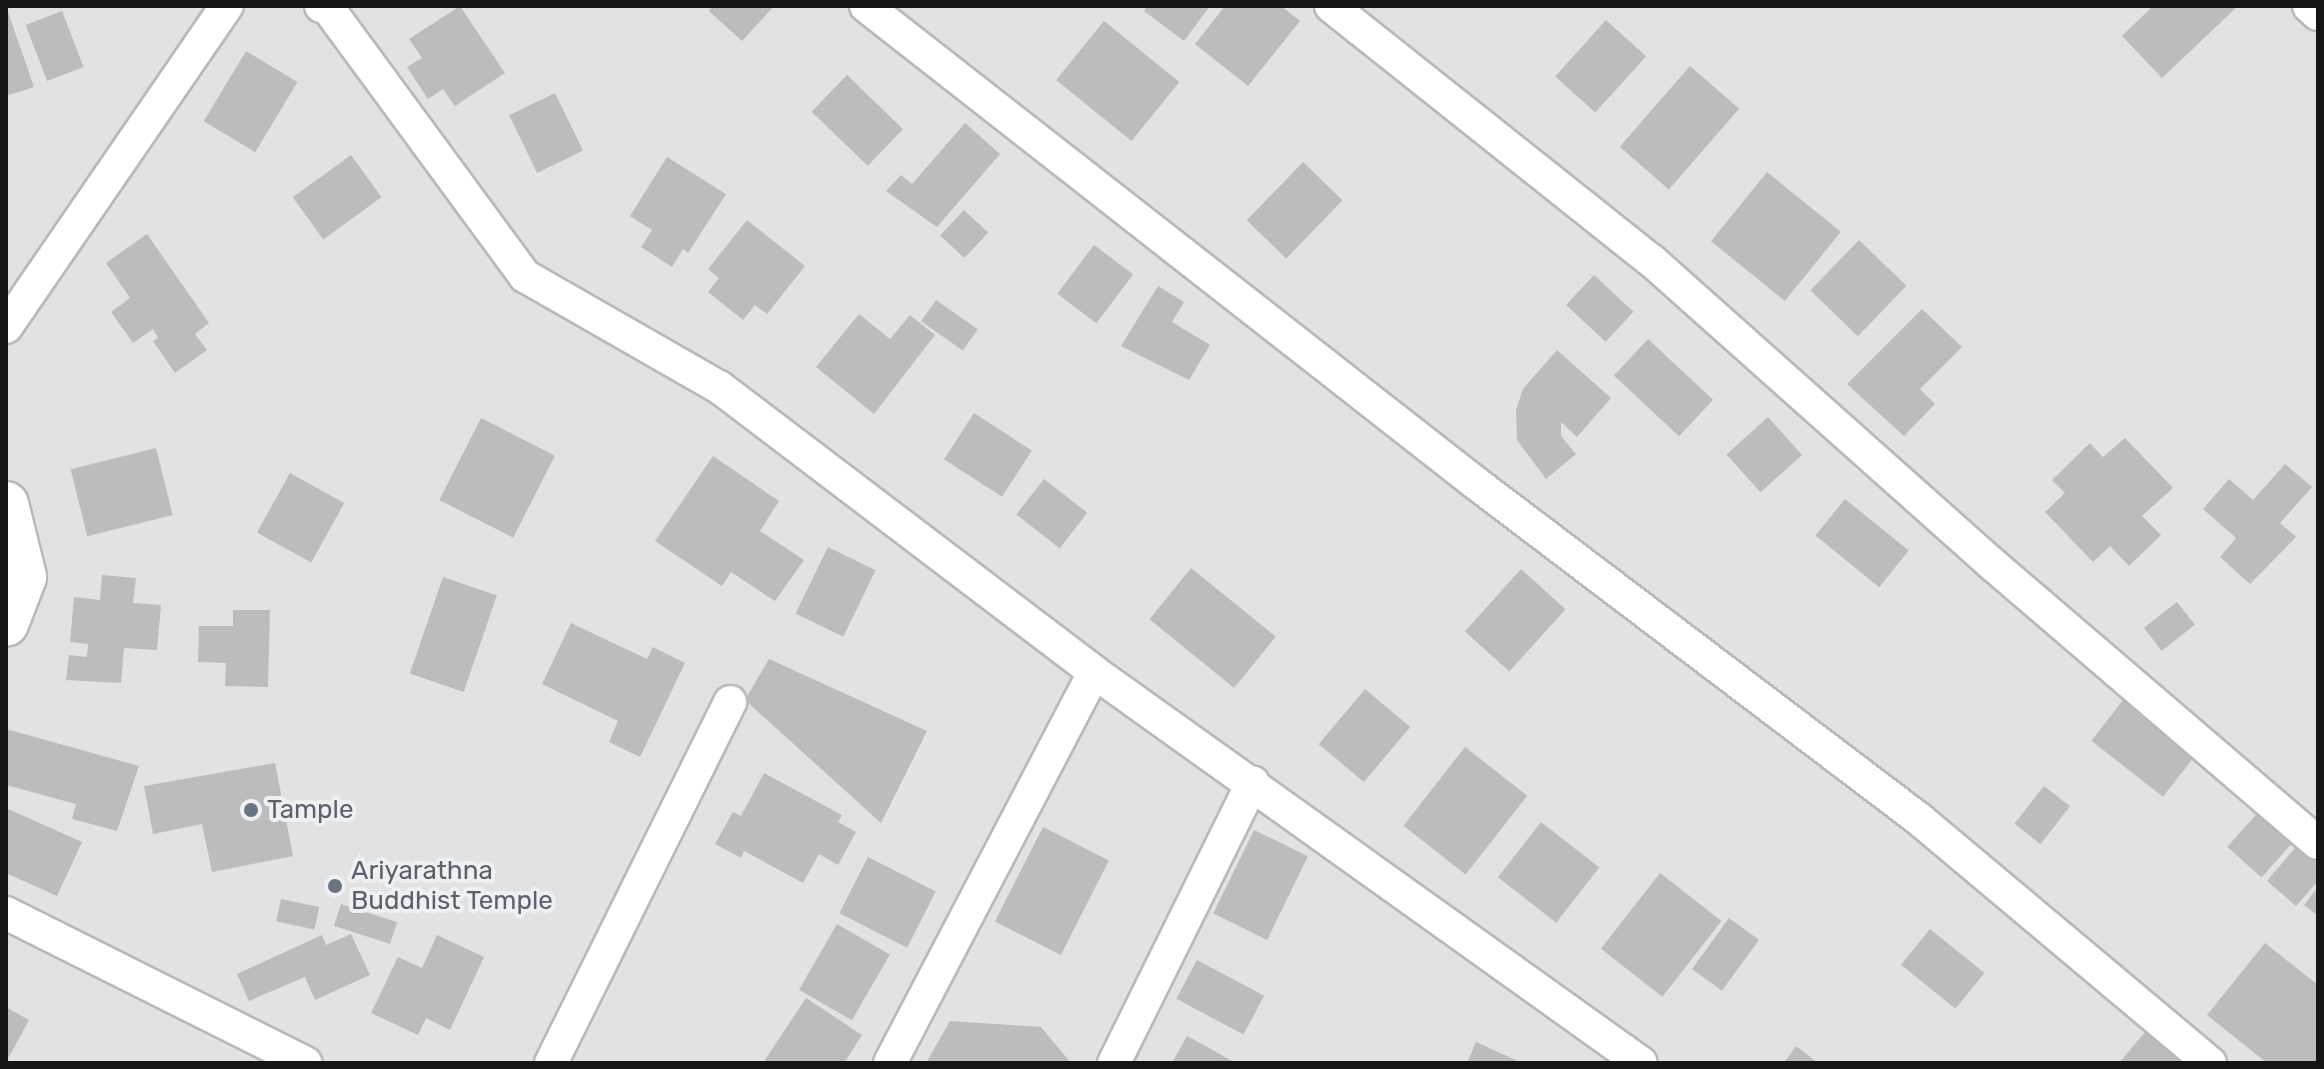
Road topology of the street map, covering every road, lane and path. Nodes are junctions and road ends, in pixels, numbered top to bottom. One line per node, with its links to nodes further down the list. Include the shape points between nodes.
1 (227, 6): 7 (street)
2 (321, 6): 10 (street, via 328,8 525,276 719,387)
3 (866, 6): 20 (street, via 1473,481 1919,819)
4 (1331, 6): 13 (street, via 1652,261 1991,563)
5 (2309, 6): 6 (street)
6 (2318, 14)
7 (6, 327)
8 (6, 504): 9 (main road, via 24,577)
9 (6, 624)
10 (1094, 672): 12 (street); 17 (street)
11 (730, 702): 16 (street)
12 (1253, 782): 18 (street); 19 (street)
13 (2318, 843)
14 (6, 913): 15 (street)
15 (306, 1063)
16 (551, 1063)
17 (890, 1063)
18 (1114, 1063)
19 (1641, 1063)
20 (2210, 1063)

